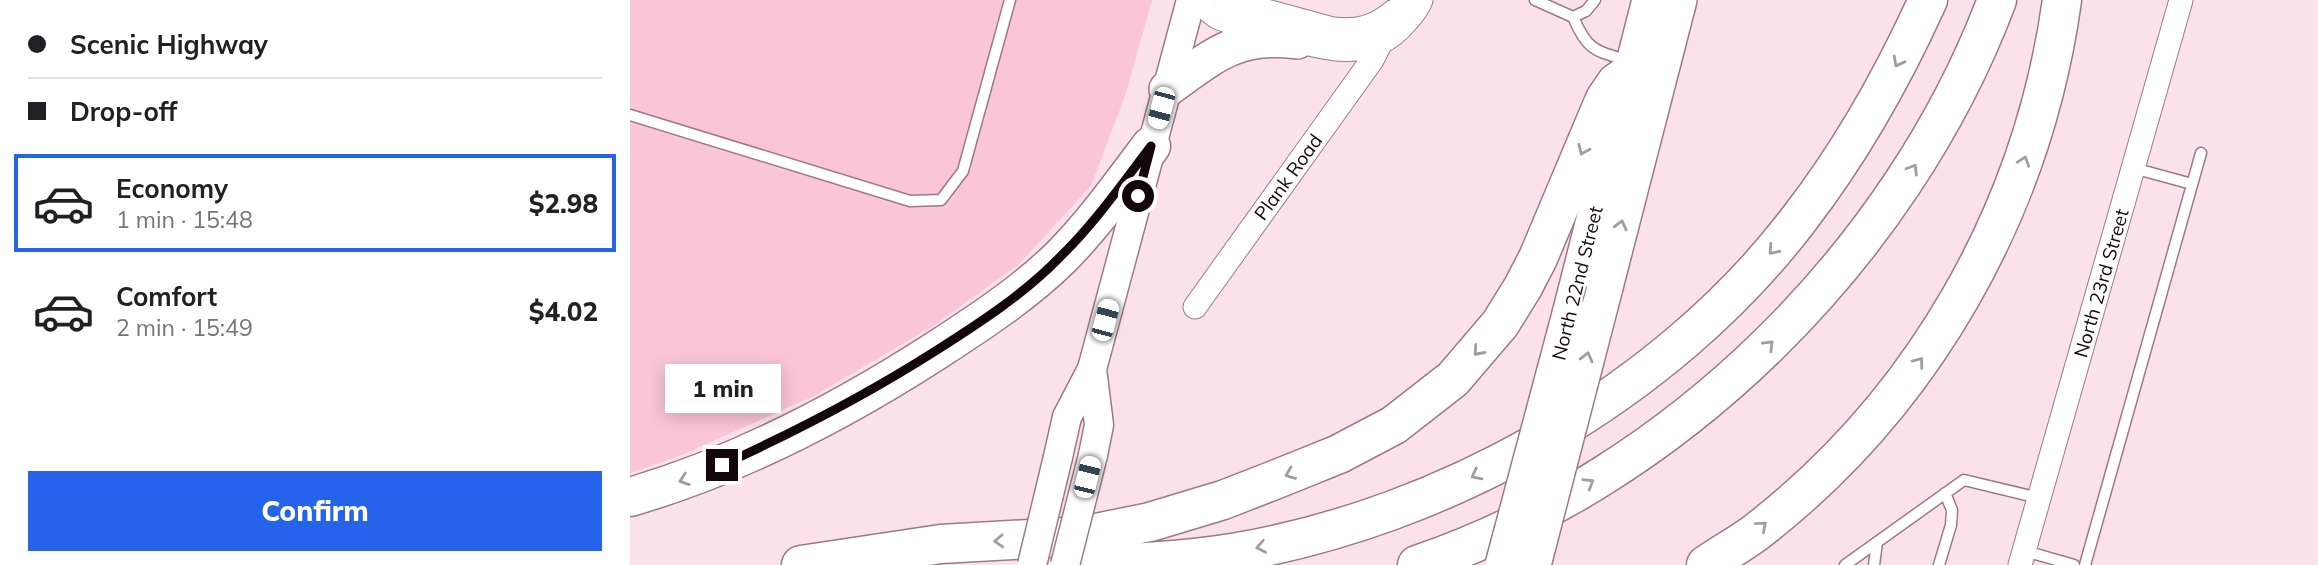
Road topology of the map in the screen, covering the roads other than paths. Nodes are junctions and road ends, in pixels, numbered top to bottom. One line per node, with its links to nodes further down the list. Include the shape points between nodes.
1 (1010, 0): 18 (lane, via 963,171 941,200 910,201)
2 (1194, 0): 14 (street, via 1216,17); 17 (street)
3 (1226, 0): 4 (street, Plank Road, via 1345,30 1377,24)
4 (1403, 0): 15 (street, Plank Road)
5 (1421, 0): 15 (street, Plank Road, via 1397,32)
6 (1535, 0): 13 (lane)
7 (1595, 0): 13 (lane)
8 (1928, 0): 33 (highway, one-way to 33, via 1867,118 1798,221 1716,310 1587,412 1458,484 1357,523 1224,554)
9 (1997, 0): 34 (highway, one-way to 9, via 1529,516 1617,467 1757,357 1832,277 1912,171)
10 (2062, 0): 37 (highway, one-way to 10, via 1755,533 1865,430 1925,353 1972,279 2021,173 2049,74)
11 (2181, 0): 21 (street, North 23rd Street)
12 (1653, 3): 16 (main road, North 22nd Street); 36 (main road, North 22nd Street, one-way to 12, bridge, via 1604,291)
13 (1573, 17): 16 (lane, via 1593,50)
14 (1297, 41): 15 (street, via 1331,49); 17 (main road, via 1244,42)
15 (1378, 45): 23 (street, Plank Road, via 1372,60)
16 (1632, 67): 30 (highway, one-way to 30, via 1605,99 1538,258 1500,324 1453,379 1394,425 1282,477 1150,522 1081,536 942,544); 35 (main road, North 22nd Street, bridge)
17 (1167, 89): 19 (street)
18 (630, 115)
19 (1151, 146): 24 (street); 26 (highway, one-way to 26, via 1082,234 1003,306 891,379 800,429 686,480)
20 (2201, 153): 22 (lane)
21 (2133, 168): 22 (lane); 27 (street, North 23rd Street)
22 (2192, 184): 42 (lane)
23 (1195, 307)
24 (1092, 369): 31 (street, bridge, via 1068,417); 32 (street, bridge, via 1099,425)
25 (1945, 494): 27 (lane, via 1964,480); 28 (lane); 40 (lane, via 1952,510 1951,524)
26 (630, 497)
27 (2039, 498): 29 (street, North 23rd Street)
28 (1877, 542): 38 (lane); 39 (lane)
29 (2022, 558): 41 (lane)
30 (801, 565)
31 (1032, 565)
32 (1065, 565)
33 (1081, 565)
34 (1418, 565)
35 (1503, 565)
36 (1533, 565)
37 (1706, 565)
38 (1845, 565)
39 (1874, 565)
40 (1939, 565)
41 (2074, 565)
42 (2085, 565)

